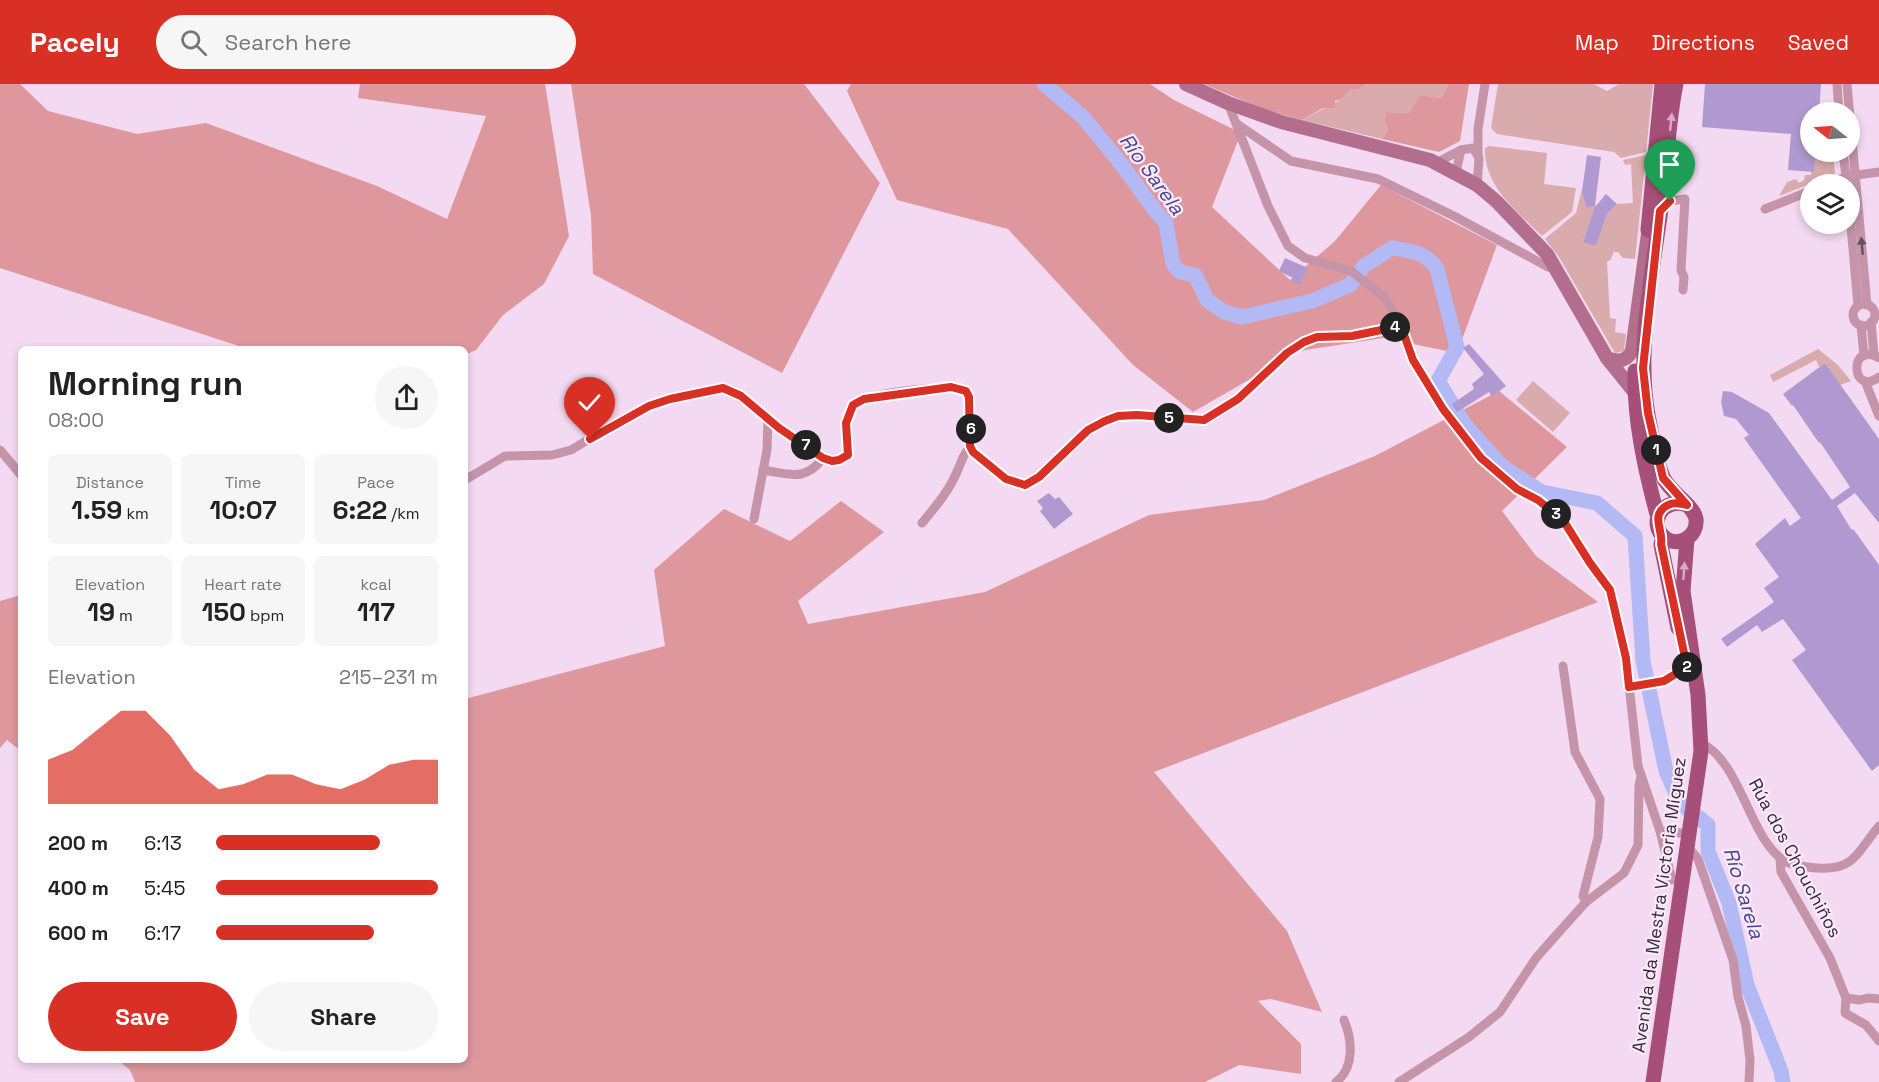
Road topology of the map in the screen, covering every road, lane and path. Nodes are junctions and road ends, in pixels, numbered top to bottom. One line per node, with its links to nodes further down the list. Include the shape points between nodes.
1 (1186, 84): 8 (street)
2 (1485, 84): 10 (street)
3 (1662, 84): 24 (main road)
4 (1676, 84): 14 (main road, one-way to 4)
5 (1837, 84): 7 (street)
6 (1847, 84): 17 (street)
7 (1838, 102)
8 (1228, 103): 9 (street); 13 (street, via 1281,122)
9 (1237, 124): 27 (street, via 1291,161 1378,179 1548,267); 32 (street, via 1268,206 1288,246 1305,258 1351,271 1385,298)
10 (1478, 129): 11 (street); 12 (street)
11 (1463, 149): 12 (street, via 1473,148); 13 (street); 15 (street)
12 (1478, 154): 19 (street)
13 (1437, 163): 15 (street)
14 (1666, 163): 21 (street, via 1669,190); 23 (main road)
15 (1456, 172): 19 (street)
16 (1879, 172): 18 (street)
17 (1849, 174)
18 (1860, 176)
19 (1477, 185): 27 (street, via 1540,246)
20 (1800, 195): 22 (street)
21 (1679, 198): 23 (street, via 1667,202); 28 (street, via 1684,199 1680,270)
22 (1765, 209)
23 (1660, 211): 35 (main road)
24 (1648, 234): 34 (street, via 1632,351 1621,361); 35 (main road)
25 (1853, 234): 29 (street)
26 (1855, 234): 29 (street, one-way to 26)
27 (1557, 268): 34 (street)
28 (1683, 290)
29 (1862, 305): 30 (street, via 1873,309); 31 (street, via 1853,315)
30 (1875, 317): 31 (street); 33 (street)
31 (1861, 325): 33 (street)
32 (1401, 326): 41 (street, via 1304,342 1238,399 1204,420 1137,415 1105,421 1088,430 1039,477 1025,485 1006,479 977,457); 56 (street, via 1413,360 1443,409 1481,458 1517,489 1563,520 1610,590)
33 (1872, 356): 36 (street, via 1858,361 1856,368 1858,376)
34 (1607, 358): 37 (street); 40 (street, via 1629,402)
35 (1639, 364): 37 (main road); 47 (main road)
36 (1874, 382): 38 (street)
37 (1635, 393): 40 (main road); 47 (street, via 1641,401 1653,458)
38 (1879, 416)
39 (768, 419): 43 (street); 44 (street); 46 (street, via 741,396 716,389 649,406 571,450 552,455 506,456)
40 (1640, 436): 49 (main road)
41 (971, 447): 43 (street, via 969,397 966,391 951,387 859,401 848,414 848,455 832,461); 51 (street, via 951,486)
42 (0, 450): 45 (street)
43 (823, 458): 44 (street, via 803,475)
44 (763, 470): 50 (street)
45 (18, 471)
46 (468, 478)
47 (1663, 478): 48 (main road)
48 (1687, 505): 49 (main road, via 1669,504); 53 (main road, via 1696,520)
49 (1658, 518): 52 (main road)
50 (754, 519)
51 (922, 523)
52 (1663, 536): 53 (main road, via 1672,541); 55 (main road, Avenida da Mestra Victoria Míguez, via 1661,544)
53 (1687, 539): 57 (main road, Avenida da Mestra Victoria Míguez, one-way to 53, via 1683,591)
54 (1563, 666): 64 (street, via 1575,752 1600,799 1598,837 1583,896)
55 (1687, 667): 56 (street, via 1664,681); 57 (main road, Avenida da Mestra Victoria Míguez)
56 (1632, 687): 58 (street, via 1634,738)
57 (1701, 738): 61 (main road, Avenida da Mestra Victoria Míguez); 62 (street, Rúa dos Chouchiños, via 1717,753)
58 (1642, 777): 60 (street); 64 (street, via 1639,838 1633,858 1624,873)
59 (1879, 826): 62 (street, via 1841,868 1796,865)
60 (1660, 831): 61 (street); 63 (street)
61 (1689, 836): 71 (main road, Avenida da Mestra Victoria Míguez); 72 (street, via 1733,960 1746,1026)
62 (1780, 858): 65 (street, Rúa dos Chouchiños, via 1781,872 1830,958)
63 (1672, 880)
64 (1586, 902): 70 (street, via 1536,958 1500,1012)
65 (1846, 998): 66 (street); 68 (street, Rúa dos Chouchiños, via 1845,1013 1866,1025)
66 (1879, 999)
67 (1344, 1020): 69 (street, via 1350,1035 1350,1056 1344,1074)
68 (1879, 1041)
69 (1336, 1082)
70 (1399, 1082)
71 (1653, 1082)
72 (1749, 1082)

